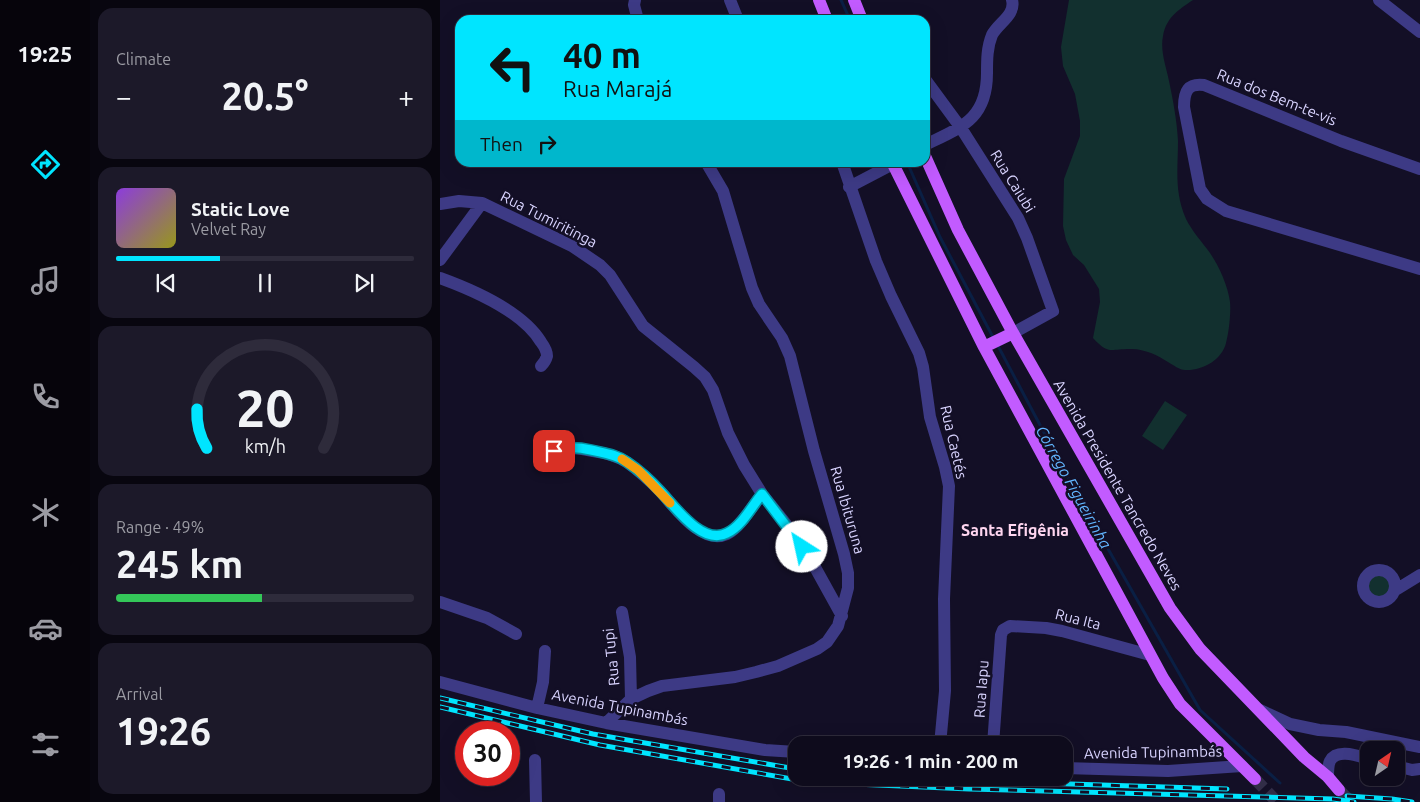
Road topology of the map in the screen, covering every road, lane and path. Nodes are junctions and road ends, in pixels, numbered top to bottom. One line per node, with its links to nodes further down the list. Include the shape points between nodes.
1 (635, 0): 7 (street)
2 (730, 0): 8 (street)
3 (819, 0): 9 (main road)
4 (854, 0): 10 (main road)
5 (1012, 0): 13 (street, via 1012,12 997,27 989,44 984,99 972,119)
6 (1379, 0): 11 (street)
7 (637, 15)
8 (736, 15)
9 (824, 15)
10 (860, 15)
11 (1420, 32)
12 (930, 85): 13 (street, Rua Caiubi)
13 (961, 128): 14 (street); 27 (street, Rua Caiubi, via 1018,218 1053,311)
14 (930, 143)
15 (709, 167): 36 (street, Rua Ibituruna, via 726,200 752,288 790,356 848,573)
16 (843, 167): 21 (street, Rua Caetés)
17 (887, 167): 21 (street)
18 (894, 167): 28 (main road)
19 (930, 167): 27 (main road, Avenida Presidente Tancredo Neves, via 958,230)
20 (1420, 169): 25 (street, Rua dos Bem-te-vis, via 1341,141 1204,85 1191,87 1184,98 1200,189 1207,199 1226,211)
21 (849, 187): 46 (street, Rua Caetés, via 891,296 919,353 930,417 945,467 948,486 945,691)
22 (440, 204): 23 (street, Rua Tumiritinga, via 458,201)
23 (482, 204): 24 (street); 31 (street, Rua Tumiritinga, via 572,246 610,275 643,326 694,367 713,390 736,450)
24 (440, 260)
25 (1420, 270)
26 (440, 278): 29 (street, via 508,310 527,324 546,348 547,355)
27 (1013, 333): 28 (main road); 44 (main road, Avenida Presidente Tancredo Neves, via 1170,608 1200,649)
28 (984, 347): 40 (main road)
29 (541, 366)
30 (551, 453): 31 (street, via 578,448 614,455 626,461 692,525 717,536 736,528)
31 (762, 494): 36 (street, Rua Tumiritinga, via 811,560)
32 (1420, 575): 33 (street)
33 (1394, 591)
34 (440, 602): 37 (street, via 487,618)
35 (622, 612): 42 (street, Rua Tupi, via 630,657)
36 (842, 616): 42 (street, Rua Ibituruna, via 827,642 778,666 734,677 662,686)
37 (516, 634)
38 (1001, 635): 40 (street, Rua Ita, via 1010,626 1046,628); 47 (street, Rua Iapu)
39 (545, 651): 43 (street)
40 (1150, 655): 52 (main road, via 1180,704)
41 (440, 682): 43 (street, Avenida Tupinambás)
42 (631, 699): 45 (street, Rua Ibituruna)
43 (537, 708): 45 (street, Avenida Tupinambás)
44 (1260, 710): 48 (street, via 1290,724); 56 (main road, Avenida Presidente Tancredo Neves, via 1304,757)
45 (606, 723): 49 (street, Avenida Tupinambás)
46 (941, 736)
47 (994, 736)
48 (1420, 747)
49 (788, 751)
50 (1360, 757): 56 (street, via 1336,755 1330,761)
51 (535, 760): 59 (street)
52 (1242, 766): 53 (street, Avenida Tupinambás, via 1168,770); 57 (main road)
53 (1073, 768)
54 (1405, 768): 55 (street)
55 (1420, 769)
56 (1328, 777): 58 (main road, Avenida Presidente Tancredo Neves)
57 (1255, 779)
58 (1339, 790)
59 (536, 802)

